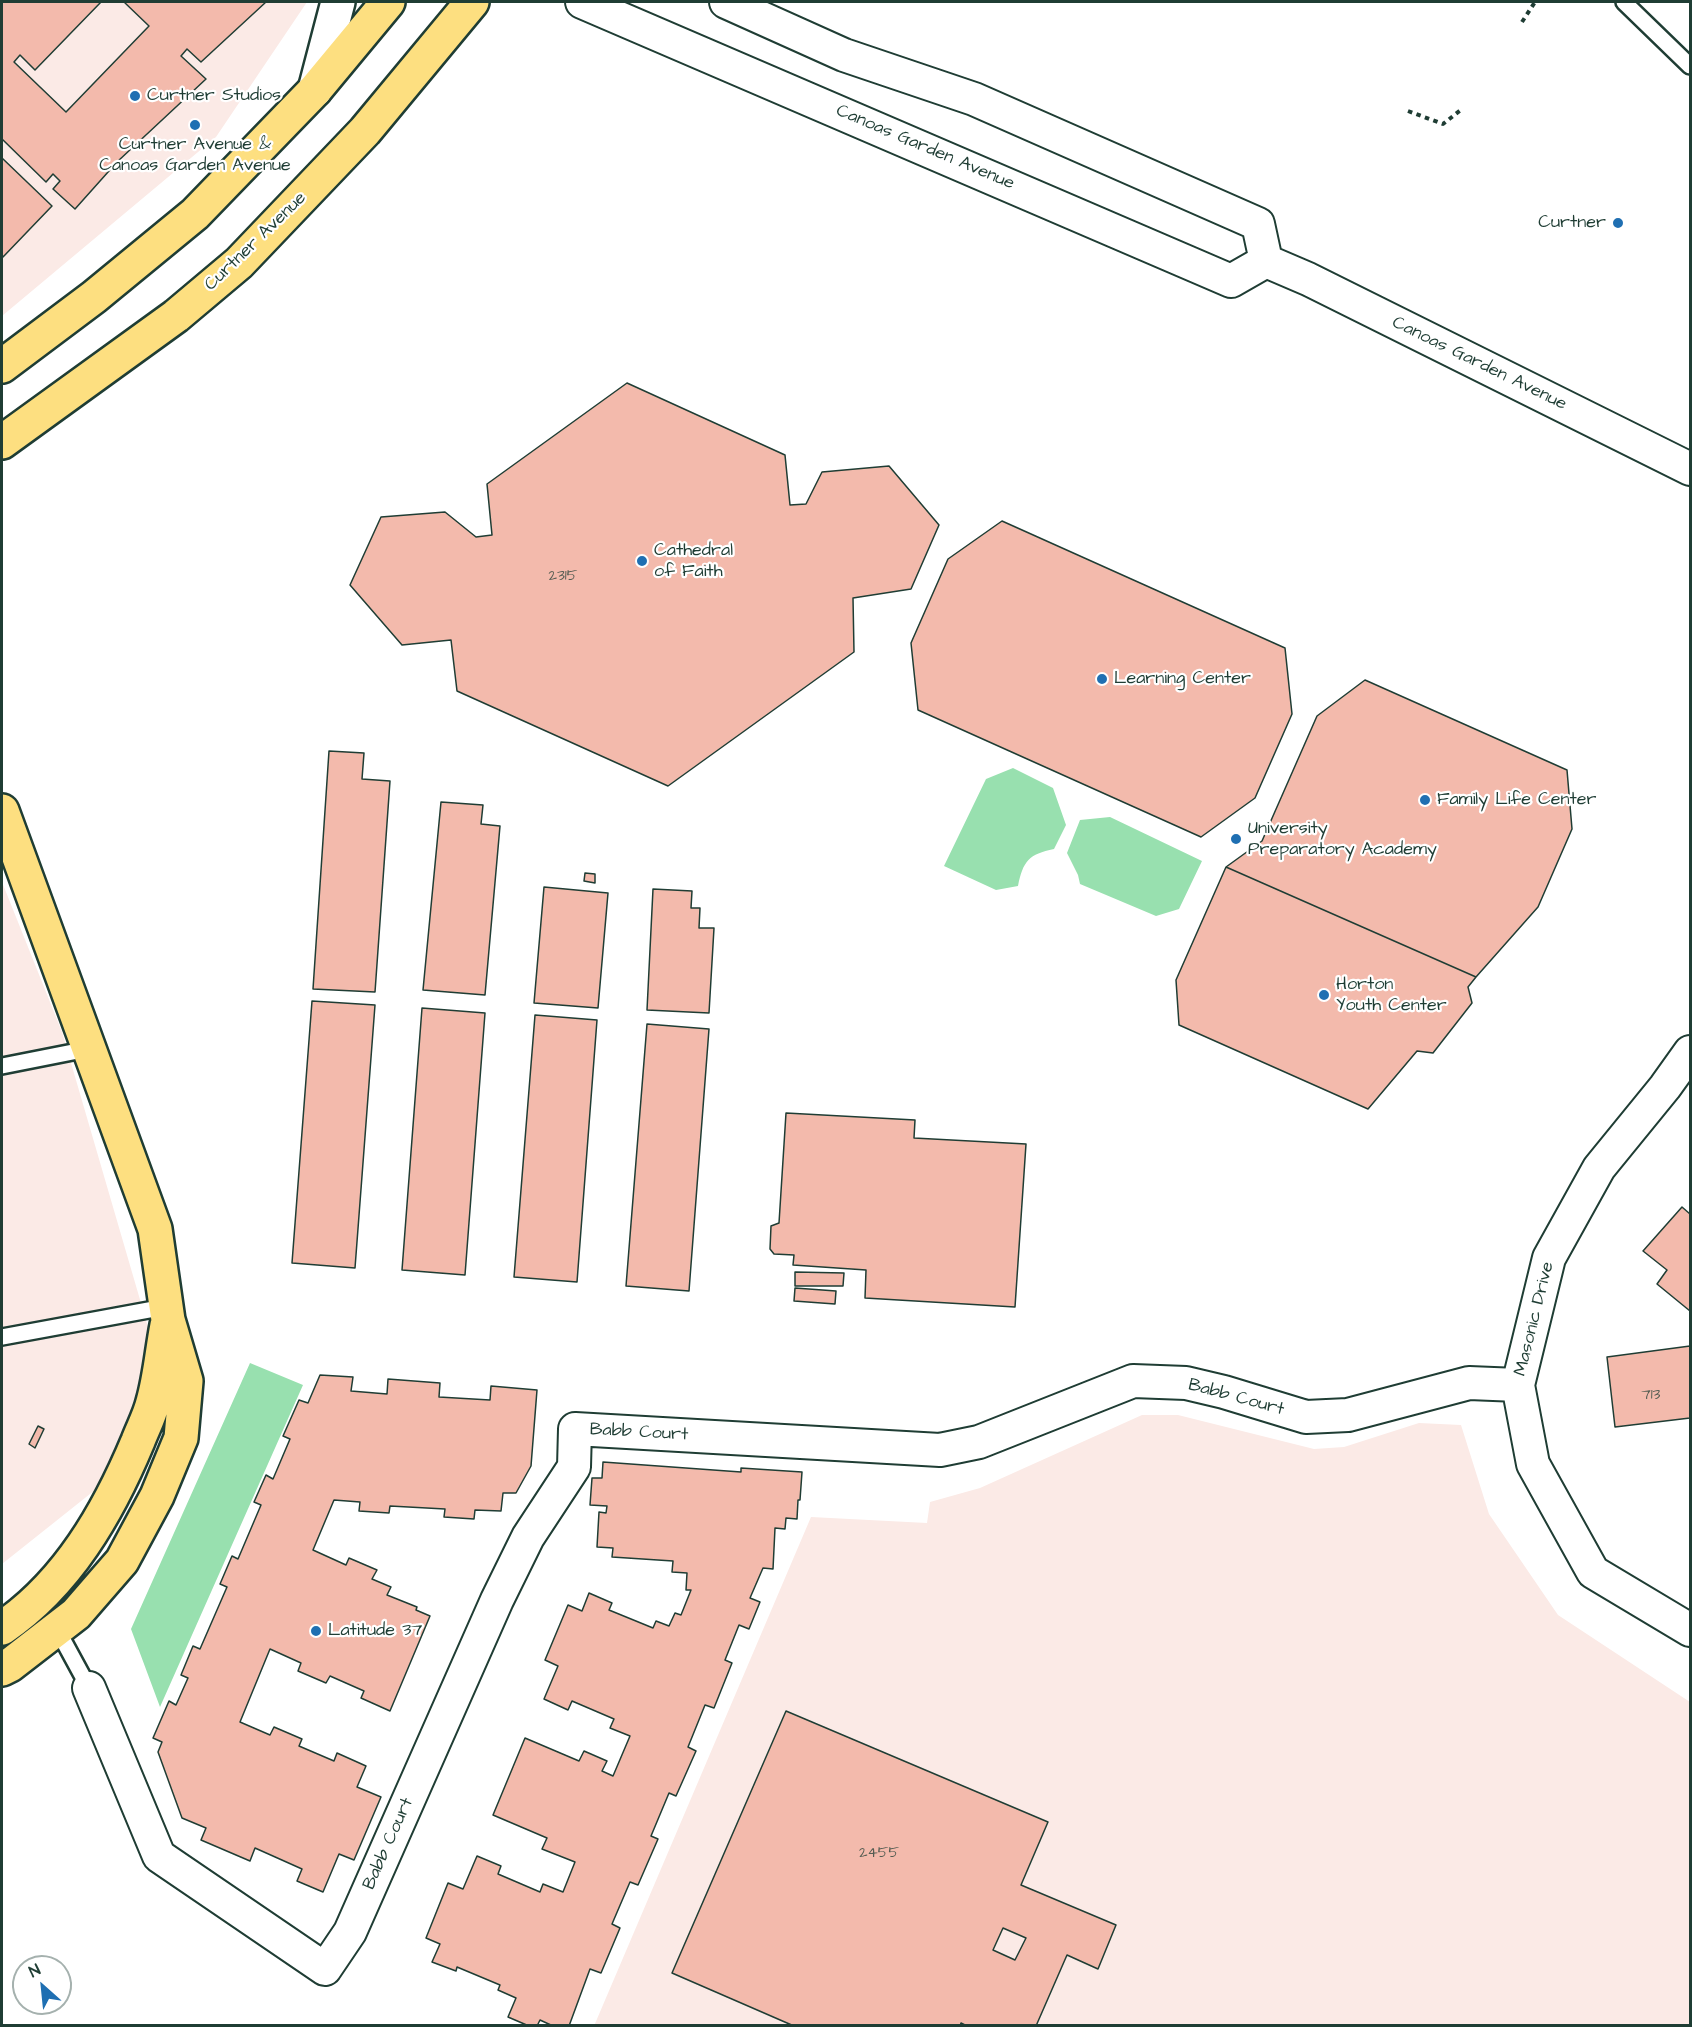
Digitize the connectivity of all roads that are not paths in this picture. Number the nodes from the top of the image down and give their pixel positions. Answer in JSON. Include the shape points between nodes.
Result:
{"nodes":[{"id":1,"x":338,"y":2,"type":"edge"},
{"id":2,"x":388,"y":2,"type":"edge"},
{"id":3,"x":472,"y":2,"type":"edge"},
{"id":4,"x":582,"y":2,"type":"edge"},
{"id":5,"x":726,"y":2,"type":"edge"},
{"id":6,"x":1624,"y":2,"type":"edge"},
{"id":7,"x":1690,"y":66,"type":"edge"},
{"id":8,"x":315,"y":90,"type":"junction"},
{"id":9,"x":1266,"y":261,"type":"junction"},
{"id":10,"x":8,"y":357,"type":"edge"},
{"id":11,"x":2,"y":442,"type":"edge"},
{"id":12,"x":1690,"y":469,"type":"edge"},
{"id":13,"x":2,"y":811,"type":"edge"},
{"id":14,"x":88,"y":1049,"type":"junction"},
{"id":15,"x":1690,"y":1052,"type":"edge"},
{"id":16,"x":2,"y":1066,"type":"edge"},
{"id":17,"x":166,"y":1314,"type":"junction"},
{"id":18,"x":2,"y":1337,"type":"edge"},
{"id":19,"x":1518,"y":1385,"type":"junction"},
{"id":20,"x":2,"y":1628,"type":"edge"},
{"id":21,"x":57,"y":1629,"type":"junction"},
{"id":22,"x":1690,"y":1630,"type":"edge"},
{"id":23,"x":2,"y":1669,"type":"edge"},
{"id":24,"x":89,"y":1688,"type":"joint"}],
"edges":[{"from":1,"to":8,"type":"street"},
{"from":2,"to":8,"type":"main road"},
{"from":3,"to":11,"type":"main road","name":"Curtner Avenue","via":[[365,132],[239,264],[176,316]]},
{"from":4,"to":9,"type":"street","name":"Canoas Garden Avenue","via":[[1231,281]]},
{"from":5,"to":9,"type":"street","via":[[844,55],[974,99],[1258,224]]},
{"from":6,"to":7,"type":"lane"},
{"from":8,"to":10,"type":"main road","via":[[195,214],[94,297]]},
{"from":9,"to":12,"type":"street","name":"Canoas Garden Avenue"},
{"from":13,"to":14,"type":"main road"},
{"from":14,"to":16,"type":"lane"},
{"from":14,"to":17,"type":"main road","via":[[154,1229]]},
{"from":15,"to":19,"type":"street","name":"Masonic Drive","via":[[1599,1168],[1549,1258]]},
{"from":17,"to":18,"type":"lane"},
{"from":17,"to":20,"type":"main road","via":[[153,1403],[128,1466],[94,1531],[52,1585]]},
{"from":17,"to":21,"type":"main road","via":[[186,1381],[181,1438],[157,1496],[122,1561],[76,1614]]},
{"from":19,"to":22,"type":"street","name":"Masonic Drive","via":[[1533,1464],[1593,1572]]},
{"from":19,"to":24,"type":"street","name":"Babb Court","via":[[1469,1383],[1348,1415],[1306,1417],[1186,1383],[1132,1381],[979,1442],[940,1450],[575,1429],[574,1467],[528,1538],[502,1589],[350,1932],[325,1968],[159,1856]]},
{"from":21,"to":23,"type":"main road"},
{"from":21,"to":24,"type":"lane"}]}
